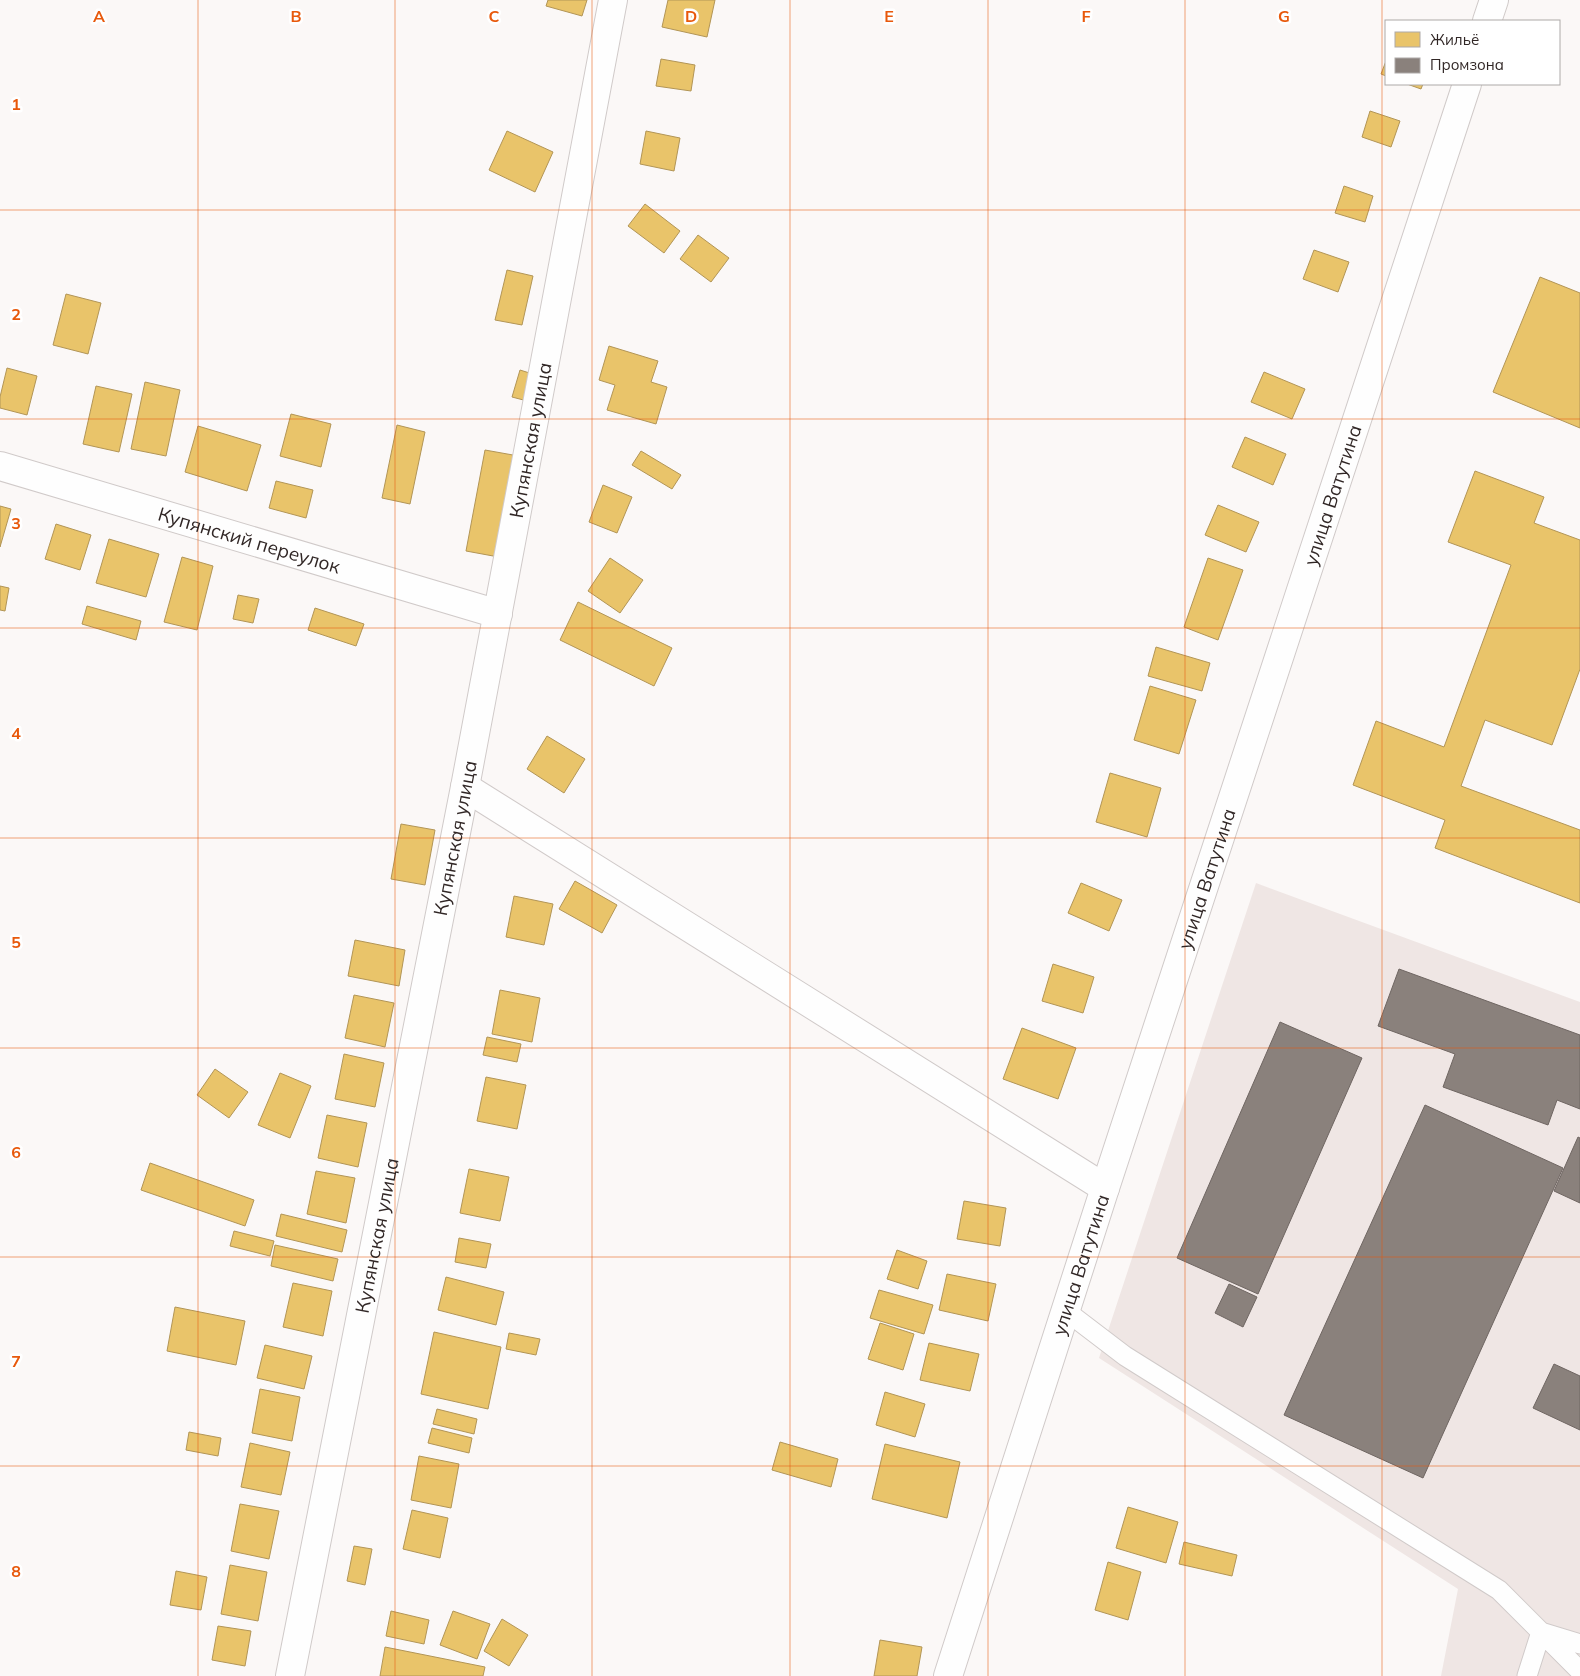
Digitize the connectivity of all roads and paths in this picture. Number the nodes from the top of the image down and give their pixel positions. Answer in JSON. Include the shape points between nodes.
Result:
{"nodes":[{"id":1,"x":613,"y":0,"type":"edge"},
{"id":2,"x":1494,"y":0,"type":"edge"},
{"id":3,"x":1487,"y":20,"type":"edge"},
{"id":4,"x":1467,"y":85,"type":"edge"},
{"id":5,"x":0,"y":466,"type":"edge"},
{"id":6,"x":498,"y":614,"type":"junction"},
{"id":7,"x":465,"y":787,"type":"junction"},
{"id":8,"x":1106,"y":1188,"type":"junction"},
{"id":9,"x":1066,"y":1312,"type":"junction"},
{"id":10,"x":1540,"y":1632,"type":"junction"},
{"id":11,"x":1580,"y":1644,"type":"edge"},
{"id":12,"x":1580,"y":1671,"type":"edge"},
{"id":13,"x":290,"y":1676,"type":"edge"},
{"id":14,"x":948,"y":1676,"type":"edge"},
{"id":15,"x":1527,"y":1676,"type":"edge"}],
"edges":[{"from":1,"to":6,"type":"street","name":"Купянская улица"},
{"from":2,"to":3,"type":"street"},
{"from":4,"to":8,"type":"street","name":"улица Ватутина"},
{"from":5,"to":6,"type":"street","name":"Купянский переулок"},
{"from":6,"to":7,"type":"street","name":"Купянская улица"},
{"from":7,"to":8,"type":"street"},
{"from":7,"to":13,"type":"street","name":"Купянская улица"},
{"from":8,"to":9,"type":"street","name":"улица Ватутина"},
{"from":9,"to":10,"type":"lane","via":[[1125,1356],[1499,1590]]},
{"from":9,"to":14,"type":"street","name":"улица Ватутина"},
{"from":10,"to":11,"type":"lane"},
{"from":10,"to":12,"type":"lane"},
{"from":10,"to":15,"type":"lane"}]}
